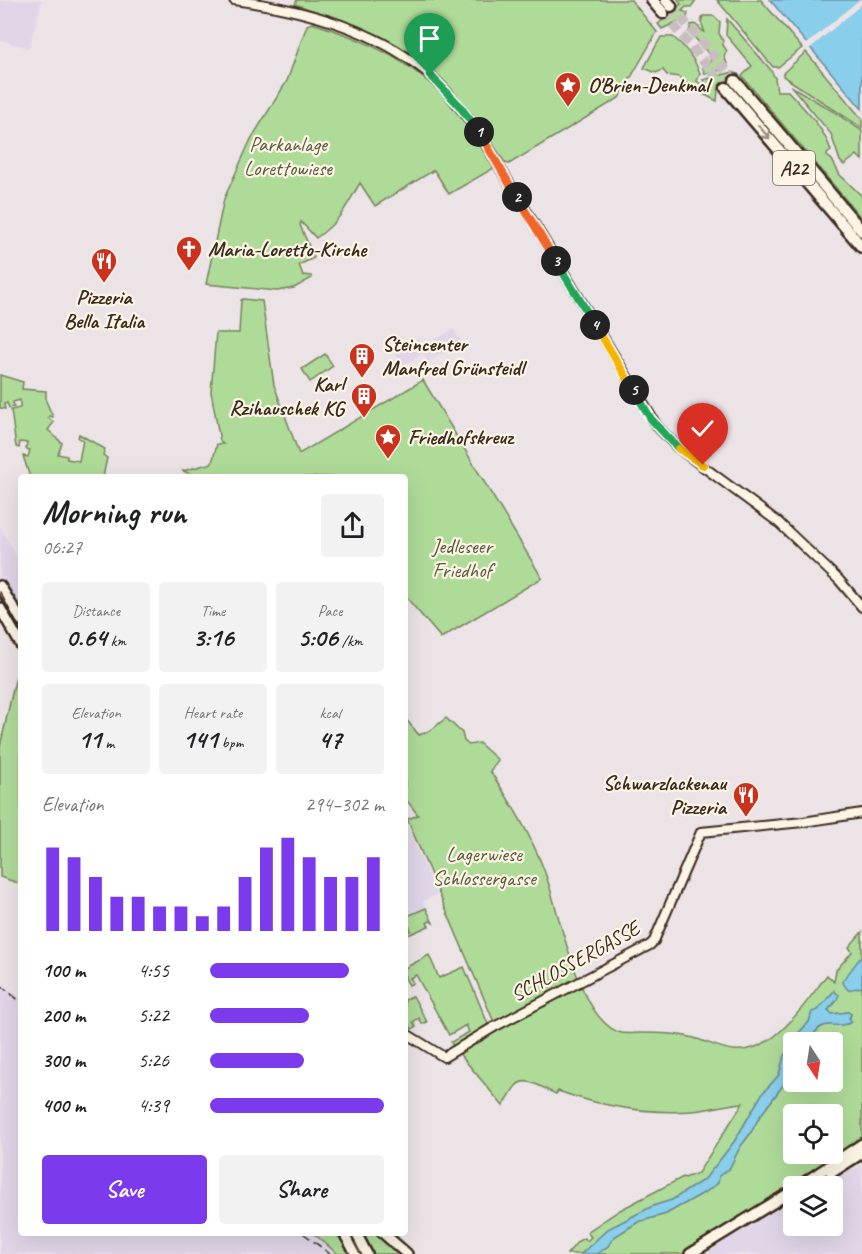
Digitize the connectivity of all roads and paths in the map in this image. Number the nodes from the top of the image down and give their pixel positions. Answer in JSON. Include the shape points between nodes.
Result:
{"nodes":[{"id":1,"x":234,"y":0,"type":"edge"},
{"id":2,"x":652,"y":0,"type":"edge"},
{"id":3,"x":667,"y":6,"type":"tunnel mouth"},
{"id":4,"x":862,"y":231,"type":"edge"},
{"id":5,"x":862,"y":247,"type":"edge"},
{"id":6,"x":0,"y":586,"type":"edge"},
{"id":7,"x":862,"y":607,"type":"edge"},
{"id":8,"x":0,"y":608,"type":"edge"},
{"id":9,"x":18,"y":615,"type":"edge"},
{"id":10,"x":18,"y":640,"type":"edge"},
{"id":11,"x":862,"y":813,"type":"edge"},
{"id":12,"x":408,"y":1035,"type":"edge"},
{"id":13,"x":862,"y":1144,"type":"edge"},
{"id":14,"x":862,"y":1153,"type":"edge"},
{"id":15,"x":815,"y":1176,"type":"edge"},
{"id":16,"x":824,"y":1176,"type":"edge"},
{"id":17,"x":783,"y":1199,"type":"edge"},
{"id":18,"x":783,"y":1199,"type":"edge"},
{"id":19,"x":346,"y":1236,"type":"edge"},
{"id":20,"x":358,"y":1236,"type":"edge"},
{"id":21,"x":386,"y":1236,"type":"edge"},
{"id":22,"x":367,"y":1253,"type":"edge"},
{"id":23,"x":356,"y":1254,"type":"edge"},
{"id":24,"x":406,"y":1254,"type":"edge"},
{"id":25,"x":690,"y":1254,"type":"edge"},
{"id":26,"x":699,"y":1254,"type":"edge"}],
"edges":[{"from":1,"to":7,"type":"street","via":[[345,27],[402,54],[430,75],[480,135],[657,426],[678,448],[778,522]]},
{"from":2,"to":3,"type":"highway"},
{"from":4,"to":5,"type":"highway","number":"A22","one_way":true,"via":[[730,84]]},
{"from":6,"to":9,"type":"main road"},
{"from":8,"to":10,"type":"main road"},
{"from":11,"to":12,"type":"street","name":"SCHLOSSERGASSE","via":[[701,832],[650,945],[444,1057]]},
{"from":13,"to":15,"type":"main road"},
{"from":14,"to":16,"type":"main road"},
{"from":17,"to":25,"type":"main road"},
{"from":18,"to":26,"type":"main road"},
{"from":19,"to":23,"type":"main road"},
{"from":20,"to":22,"type":"main road"},
{"from":21,"to":24,"type":"main road"}]}
